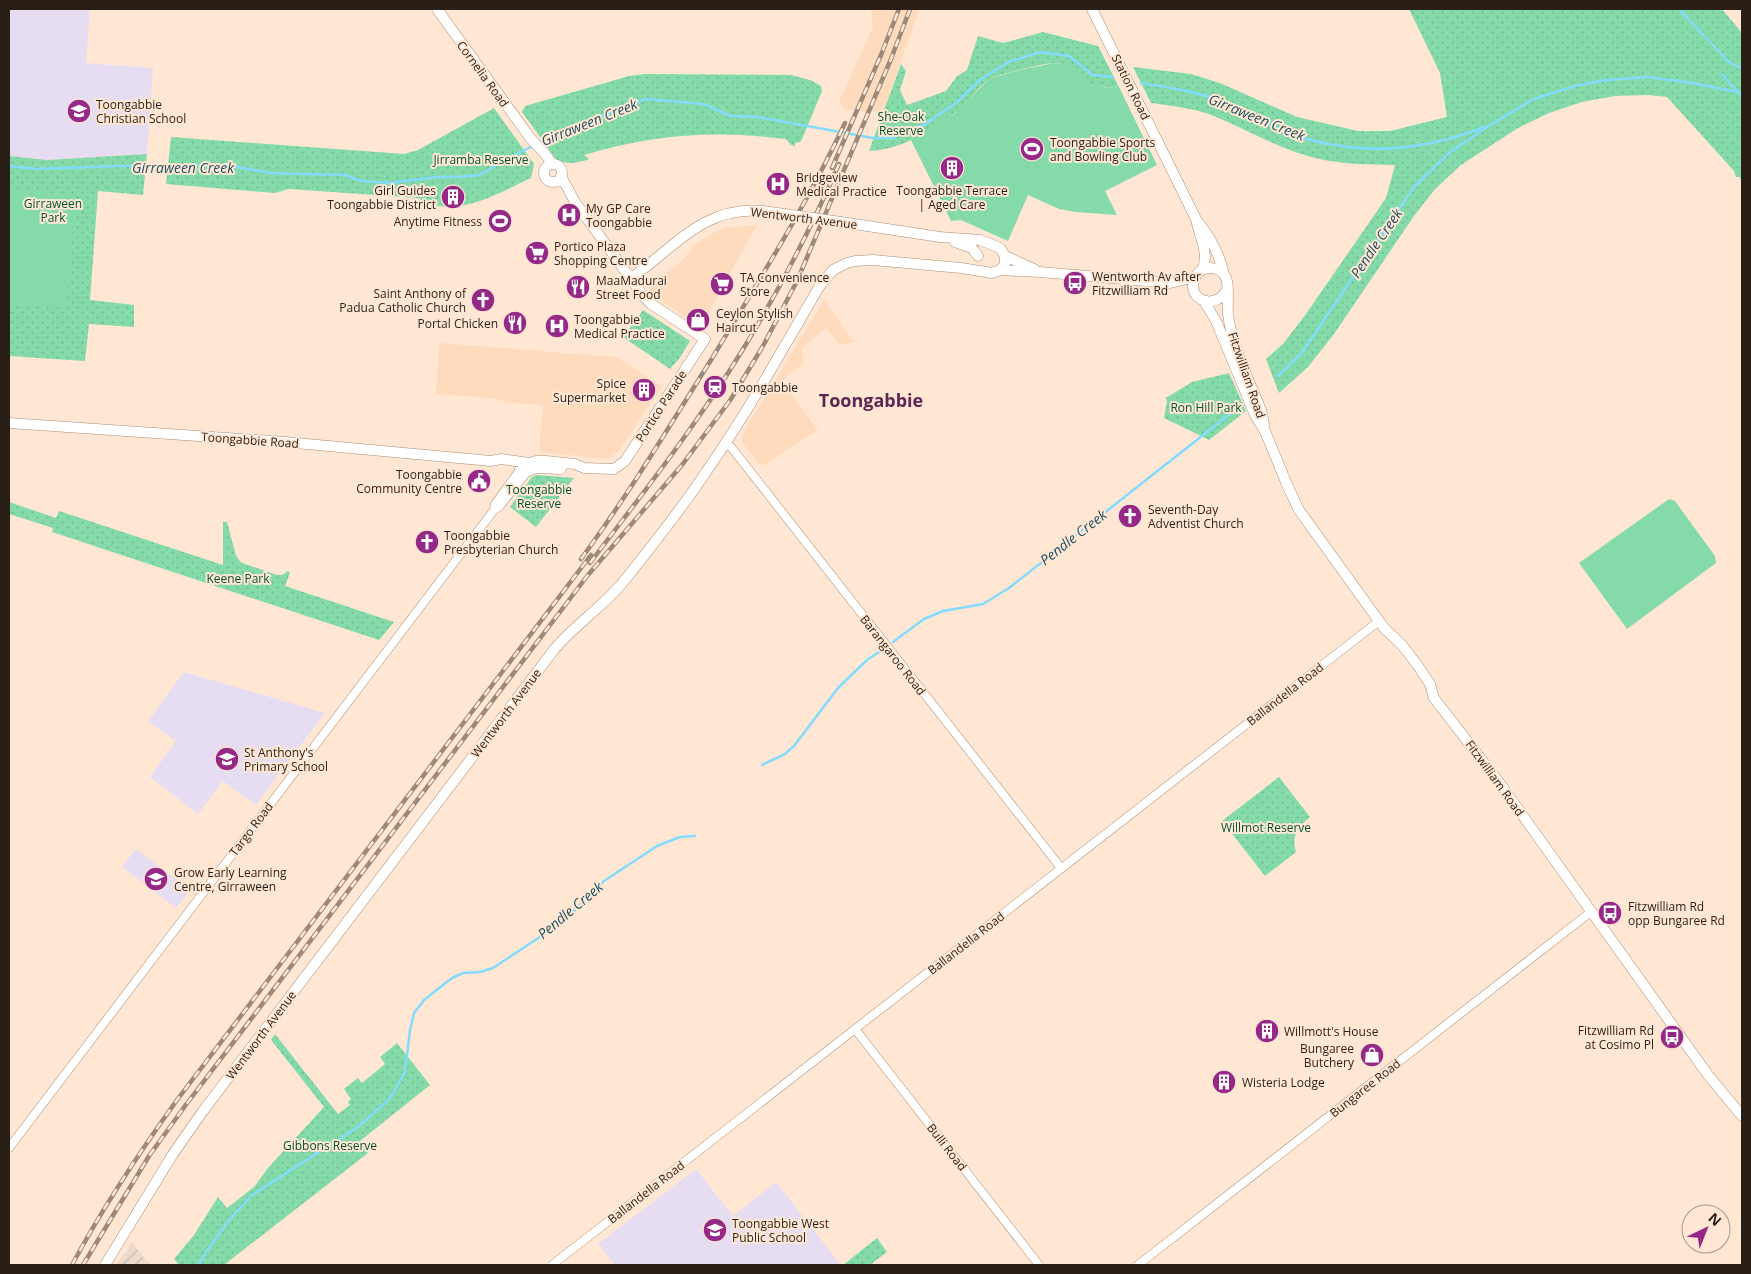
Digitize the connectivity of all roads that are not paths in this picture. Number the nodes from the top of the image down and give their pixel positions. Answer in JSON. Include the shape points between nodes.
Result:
{"nodes":[{"id":1,"x":437,"y":9,"type":"edge"},
{"id":2,"x":1092,"y":9,"type":"edge"},
{"id":3,"x":546,"y":162,"type":"junction"},
{"id":4,"x":558,"y":179,"type":"junction"},
{"id":5,"x":1196,"y":219,"type":"junction"},
{"id":6,"x":940,"y":237,"type":"junction"},
{"id":7,"x":994,"y":245,"type":"junction"},
{"id":8,"x":1005,"y":256,"type":"junction"},
{"id":9,"x":980,"y":263,"type":"junction"},
{"id":10,"x":1000,"y":270,"type":"junction"},
{"id":11,"x":1040,"y":272,"type":"junction"},
{"id":12,"x":1198,"y":274,"type":"junction"},
{"id":13,"x":1224,"y":275,"type":"junction"},
{"id":14,"x":630,"y":279,"type":"junction"},
{"id":15,"x":1170,"y":283,"type":"junction"},
{"id":16,"x":1226,"y":290,"type":"junction"},
{"id":17,"x":1195,"y":293,"type":"junction"},
{"id":18,"x":1204,"y":301,"type":"junction"},
{"id":19,"x":9,"y":423,"type":"edge"},
{"id":20,"x":1265,"y":432,"type":"junction"},
{"id":21,"x":725,"y":443,"type":"junction"},
{"id":22,"x":525,"y":468,"type":"junction"},
{"id":23,"x":614,"y":469,"type":"joint"},
{"id":24,"x":1379,"y":621,"type":"junction"},
{"id":25,"x":1060,"y":868,"type":"junction"},
{"id":26,"x":1592,"y":911,"type":"junction"},
{"id":27,"x":855,"y":1029,"type":"junction"},
{"id":28,"x":1742,"y":1116,"type":"edge"},
{"id":29,"x":9,"y":1148,"type":"edge"},
{"id":30,"x":104,"y":1265,"type":"edge"},
{"id":31,"x":552,"y":1265,"type":"edge"},
{"id":32,"x":1039,"y":1265,"type":"edge"},
{"id":33,"x":1138,"y":1265,"type":"edge"}],
"edges":[{"from":1,"to":3,"type":"main road","name":"Cornelia Road"},
{"from":2,"to":5,"type":"main road","name":"Station Road"},
{"from":3,"to":4,"type":"main road","via":[[560,167],[562,172]]},
{"from":3,"to":4,"type":"main road","via":[[546,178]]},
{"from":4,"to":14,"type":"main road"},
{"from":5,"to":12,"type":"main road","name":"Station Road","via":[[1205,251],[1204,265]]},
{"from":5,"to":13,"type":"main road","name":"Station Road","via":[[1207,234]]},
{"from":6,"to":7,"type":"main road","name":"Wentworth Avenue"},
{"from":6,"to":9,"type":"main road","name":"Wentworth Avenue","via":[[972,248]]},
{"from":6,"to":14,"type":"main road","name":"Wentworth Avenue","bridge":true,"via":[[763,211],[737,211],[708,220]]},
{"from":7,"to":8,"type":"main road"},
{"from":7,"to":9,"type":"main road","via":[[984,247]]},
{"from":8,"to":10,"type":"main road","via":[[1005,264]]},
{"from":8,"to":11,"type":"main road"},
{"from":9,"to":10,"type":"main road","via":[[992,273]]},
{"from":9,"to":21,"type":"main road","name":"Wentworth Avenue","via":[[961,268],[863,260],[833,270]]},
{"from":10,"to":11,"type":"main road"},
{"from":11,"to":15,"type":"main road"},
{"from":12,"to":13,"type":"main road","via":[[1212,268]]},
{"from":12,"to":15,"type":"main road"},
{"from":12,"to":17,"type":"main road","via":[[1193,282]]},
{"from":13,"to":16,"type":"main road"},
{"from":14,"to":23,"type":"main road","name":"Portico Parade","via":[[651,304],[705,339],[625,461]]},
{"from":15,"to":17,"type":"main road"},
{"from":16,"to":18,"type":"main road","via":[[1215,301]]},
{"from":16,"to":20,"type":"main road","name":"Fitzwilliam Road","via":[[1232,336],[1262,413]]},
{"from":17,"to":18,"type":"main road"},
{"from":18,"to":20,"type":"main road","name":"Fitzwilliam Road"},
{"from":19,"to":22,"type":"main road","name":"Toongabbie Road","via":[[372,449],[491,461],[501,459]]},
{"from":20,"to":24,"type":"main road","name":"Fitzwilliam Road","via":[[1299,510]]},
{"from":21,"to":25,"type":"street","name":"Barangaroo Road"},
{"from":21,"to":30,"type":"main road","name":"Wentworth Avenue","via":[[698,485],[623,583],[574,627],[553,651],[203,1111]]},
{"from":22,"to":23,"type":"main road","name":"Toongabbie Road"},
{"from":22,"to":29,"type":"street","name":"Targo Road","via":[[499,507]]},
{"from":24,"to":25,"type":"street","name":"Ballandella Road"},
{"from":24,"to":26,"type":"main road","name":"Fitzwilliam Road","via":[[1413,659],[1430,684],[1434,698]]},
{"from":25,"to":27,"type":"street","name":"Ballandella Road"},
{"from":26,"to":28,"type":"main road","name":"Fitzwilliam Road","via":[[1708,1075]]},
{"from":26,"to":33,"type":"street","name":"Bungaree Road"},
{"from":27,"to":31,"type":"street","name":"Ballandella Road"},
{"from":27,"to":32,"type":"street","name":"Bulli Road"}]}
